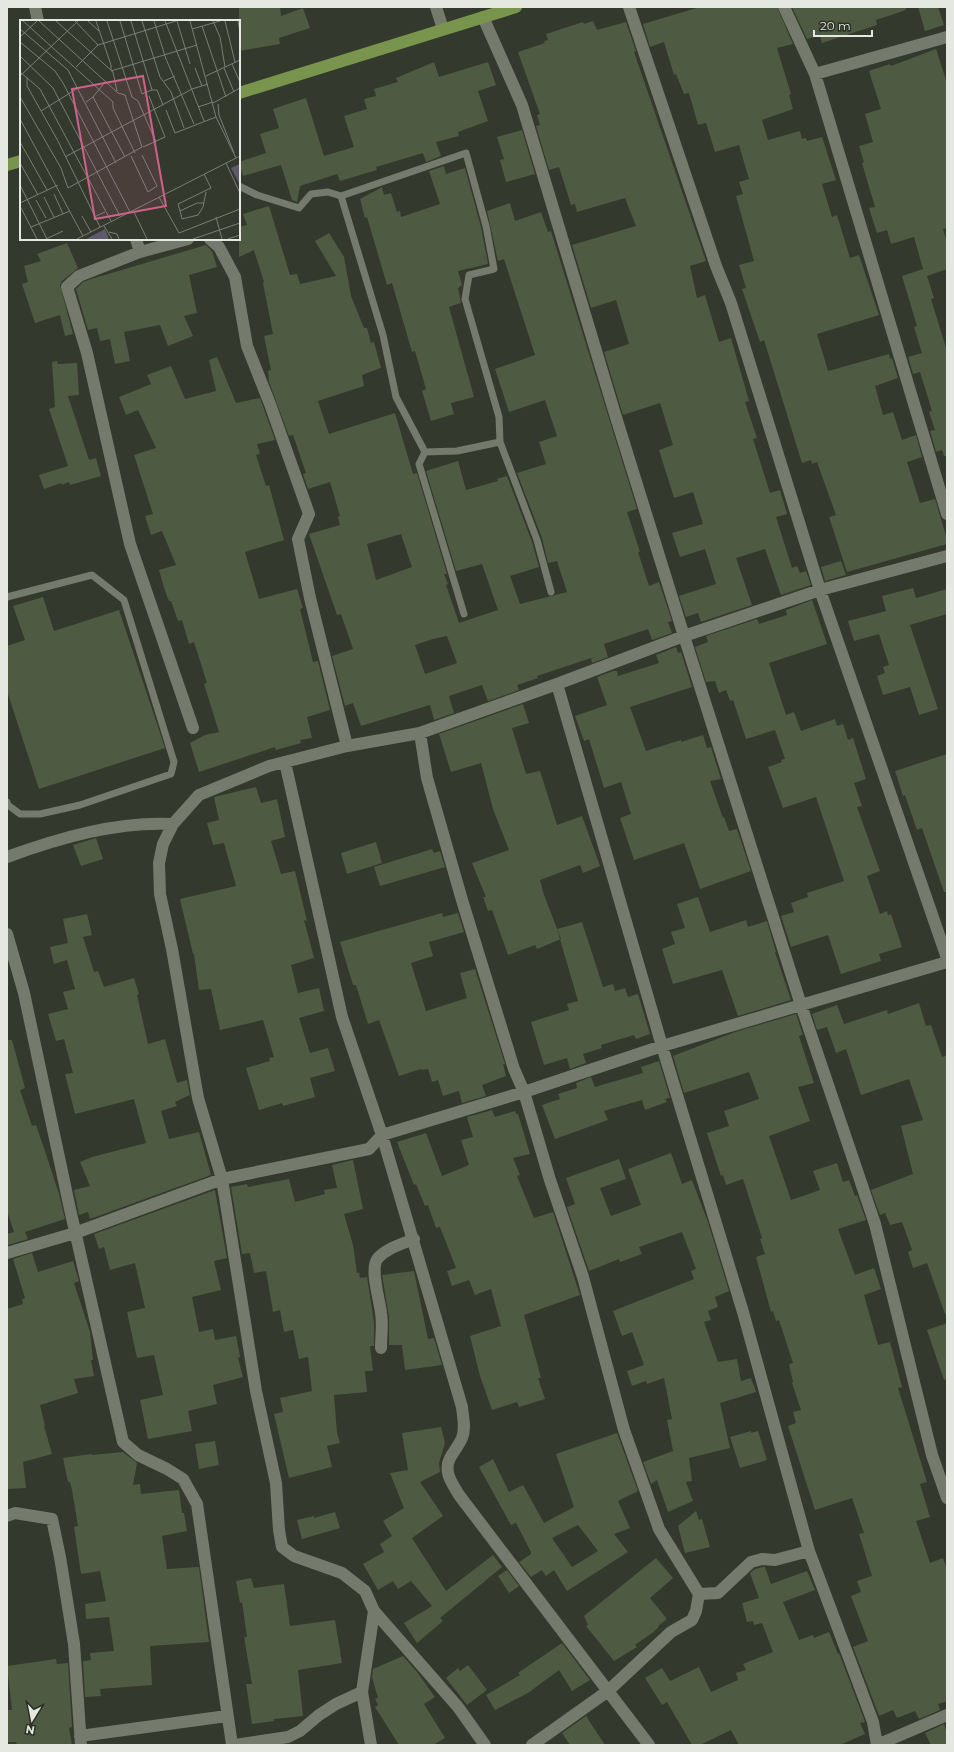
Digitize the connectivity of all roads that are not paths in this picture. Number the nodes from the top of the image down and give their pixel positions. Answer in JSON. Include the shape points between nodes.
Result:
{"nodes":[{"id":1,"x":34,"y":7,"type":"edge"},
{"id":2,"x":436,"y":7,"type":"edge"},
{"id":3,"x":516,"y":7,"type":"edge"},
{"id":4,"x":630,"y":7,"type":"edge"},
{"id":5,"x":784,"y":7,"type":"edge"},
{"id":6,"x":483,"y":17,"type":"junction"},
{"id":7,"x":38,"y":20,"type":"edge"},
{"id":8,"x":443,"y":29,"type":"junction"},
{"id":9,"x":947,"y":37,"type":"edge"},
{"id":10,"x":815,"y":74,"type":"junction"},
{"id":11,"x":240,"y":93,"type":"edge"},
{"id":12,"x":20,"y":161,"type":"edge"},
{"id":13,"x":7,"y":165,"type":"edge"},
{"id":14,"x":240,"y":186,"type":"edge"},
{"id":15,"x":341,"y":196,"type":"junction"},
{"id":16,"x":136,"y":240,"type":"edge"},
{"id":17,"x":184,"y":240,"type":"edge"},
{"id":18,"x":211,"y":240,"type":"edge"},
{"id":19,"x":140,"y":252,"type":"junction"},
{"id":20,"x":500,"y":442,"type":"junction"},
{"id":21,"x":425,"y":452,"type":"junction"},
{"id":22,"x":947,"y":514,"type":"edge"},
{"id":23,"x":947,"y":556,"type":"edge"},
{"id":24,"x":820,"y":590,"type":"junction"},
{"id":25,"x":551,"y":592,"type":"dead end"},
{"id":26,"x":7,"y":598,"type":"edge"},
{"id":27,"x":464,"y":614,"type":"dead end"},
{"id":28,"x":684,"y":636,"type":"junction"},
{"id":29,"x":557,"y":684,"type":"junction"},
{"id":30,"x":193,"y":728,"type":"dead end"},
{"id":31,"x":420,"y":733,"type":"junction"},
{"id":32,"x":346,"y":746,"type":"junction"},
{"id":33,"x":285,"y":762,"type":"junction"},
{"id":34,"x":7,"y":802,"type":"edge"},
{"id":35,"x":173,"y":824,"type":"junction"},
{"id":36,"x":7,"y":857,"type":"edge"},
{"id":37,"x":7,"y":934,"type":"edge"},
{"id":38,"x":947,"y":958,"type":"edge"},
{"id":39,"x":947,"y":962,"type":"edge"},
{"id":40,"x":801,"y":1005,"type":"junction"},
{"id":41,"x":662,"y":1046,"type":"junction"},
{"id":42,"x":524,"y":1092,"type":"junction"},
{"id":43,"x":382,"y":1135,"type":"junction"},
{"id":44,"x":222,"y":1180,"type":"junction"},
{"id":45,"x":75,"y":1233,"type":"junction"},
{"id":46,"x":414,"y":1239,"type":"junction"},
{"id":47,"x":7,"y":1253,"type":"edge"},
{"id":48,"x":382,"y":1348,"type":"dead end"},
{"id":49,"x":947,"y":1498,"type":"edge"},
{"id":50,"x":7,"y":1516,"type":"edge"},
{"id":51,"x":809,"y":1551,"type":"junction"},
{"id":52,"x":699,"y":1594,"type":"junction"},
{"id":53,"x":374,"y":1611,"type":"junction"},
{"id":54,"x":608,"y":1690,"type":"junction"},
{"id":55,"x":362,"y":1692,"type":"junction"},
{"id":56,"x":947,"y":1715,"type":"edge"},
{"id":57,"x":227,"y":1716,"type":"junction"},
{"id":58,"x":81,"y":1740,"type":"edge"},
{"id":59,"x":234,"y":1745,"type":"edge"},
{"id":60,"x":371,"y":1745,"type":"edge"},
{"id":61,"x":485,"y":1745,"type":"edge"},
{"id":62,"x":532,"y":1745,"type":"edge"},
{"id":63,"x":649,"y":1745,"type":"edge"},
{"id":64,"x":877,"y":1745,"type":"edge"}],
"edges":[{"from":1,"to":7,"type":"street"},
{"from":2,"to":8,"type":"street"},
{"from":3,"to":6,"type":"main road"},
{"from":4,"to":24,"type":"street","via":[[716,266],[731,303]]},
{"from":5,"to":10,"type":"street"},
{"from":6,"to":8,"type":"main road"},
{"from":6,"to":28,"type":"street","via":[[522,105]]},
{"from":8,"to":11,"type":"main road"},
{"from":9,"to":10,"type":"street"},
{"from":10,"to":22,"type":"street"},
{"from":12,"to":13,"type":"main road"},
{"from":14,"to":15,"type":"lane","via":[[257,195],[299,208],[311,194],[328,192]]},
{"from":15,"to":20,"type":"lane","via":[[466,152],[486,226],[494,269],[469,275],[465,299],[499,417]]},
{"from":15,"to":21,"type":"lane","via":[[383,335],[396,397]]},
{"from":16,"to":19,"type":"street"},
{"from":17,"to":19,"type":"street"},
{"from":18,"to":32,"type":"street","via":[[220,247],[235,277],[247,346],[309,514],[298,539]]},
{"from":19,"to":30,"type":"street","via":[[78,276],[67,287],[87,353],[130,544]]},
{"from":20,"to":21,"type":"lane","via":[[457,451]]},
{"from":20,"to":25,"type":"lane","via":[[537,540]]},
{"from":21,"to":27,"type":"lane","via":[[419,464]]},
{"from":23,"to":24,"type":"street"},
{"from":24,"to":28,"type":"street"},
{"from":24,"to":38,"type":"street"},
{"from":26,"to":34,"type":"lane","via":[[92,574],[124,600],[174,762],[171,774],[80,805],[40,814],[20,814]]},
{"from":28,"to":29,"type":"street"},
{"from":28,"to":40,"type":"street"},
{"from":29,"to":31,"type":"street"},
{"from":29,"to":41,"type":"street"},
{"from":31,"to":32,"type":"street"},
{"from":31,"to":42,"type":"street","via":[[427,778],[462,900],[514,1069]]},
{"from":32,"to":33,"type":"street"},
{"from":33,"to":35,"type":"street","via":[[199,795]]},
{"from":33,"to":43,"type":"street","via":[[342,1017]]},
{"from":35,"to":36,"type":"street","via":[[152,822],[85,833]]},
{"from":35,"to":44,"type":"street","via":[[163,844],[159,864],[160,894],[198,1098]]},
{"from":37,"to":45,"type":"street","via":[[24,993]]},
{"from":39,"to":40,"type":"street"},
{"from":40,"to":41,"type":"street"},
{"from":40,"to":49,"type":"street","via":[[875,1224],[932,1455]]},
{"from":41,"to":42,"type":"street"},
{"from":41,"to":51,"type":"street","via":[[743,1312]]},
{"from":42,"to":43,"type":"street"},
{"from":42,"to":52,"type":"street","via":[[583,1277],[627,1438],[659,1529]]},
{"from":43,"to":44,"type":"street","via":[[369,1149]]},
{"from":43,"to":46,"type":"street"},
{"from":44,"to":45,"type":"street"},
{"from":44,"to":53,"type":"street","via":[[256,1391],[276,1483],[282,1547],[294,1556],[342,1573],[365,1591]]},
{"from":45,"to":47,"type":"street"},
{"from":45,"to":57,"type":"street","via":[[124,1442],[138,1455],[167,1468],[183,1479],[197,1504]]},
{"from":46,"to":48,"type":"street","via":[[391,1249],[378,1259],[376,1264]]},
{"from":46,"to":54,"type":"street","via":[[462,1407],[462,1438],[450,1459],[448,1479]]},
{"from":50,"to":58,"type":"street","via":[[15,1513],[52,1520],[74,1644]]},
{"from":51,"to":52,"type":"street","via":[[775,1560],[762,1559],[751,1562],[718,1593]]},
{"from":51,"to":64,"type":"street","via":[[873,1722]]},
{"from":52,"to":54,"type":"street","via":[[692,1620],[671,1632]]},
{"from":53,"to":55,"type":"street"},
{"from":53,"to":61,"type":"street","via":[[458,1708]]},
{"from":54,"to":62,"type":"street"},
{"from":54,"to":63,"type":"street"},
{"from":55,"to":59,"type":"street","via":[[336,1704],[288,1737]]},
{"from":55,"to":60,"type":"street"},
{"from":56,"to":64,"type":"street"},
{"from":57,"to":58,"type":"street"},
{"from":57,"to":59,"type":"street"}]}
